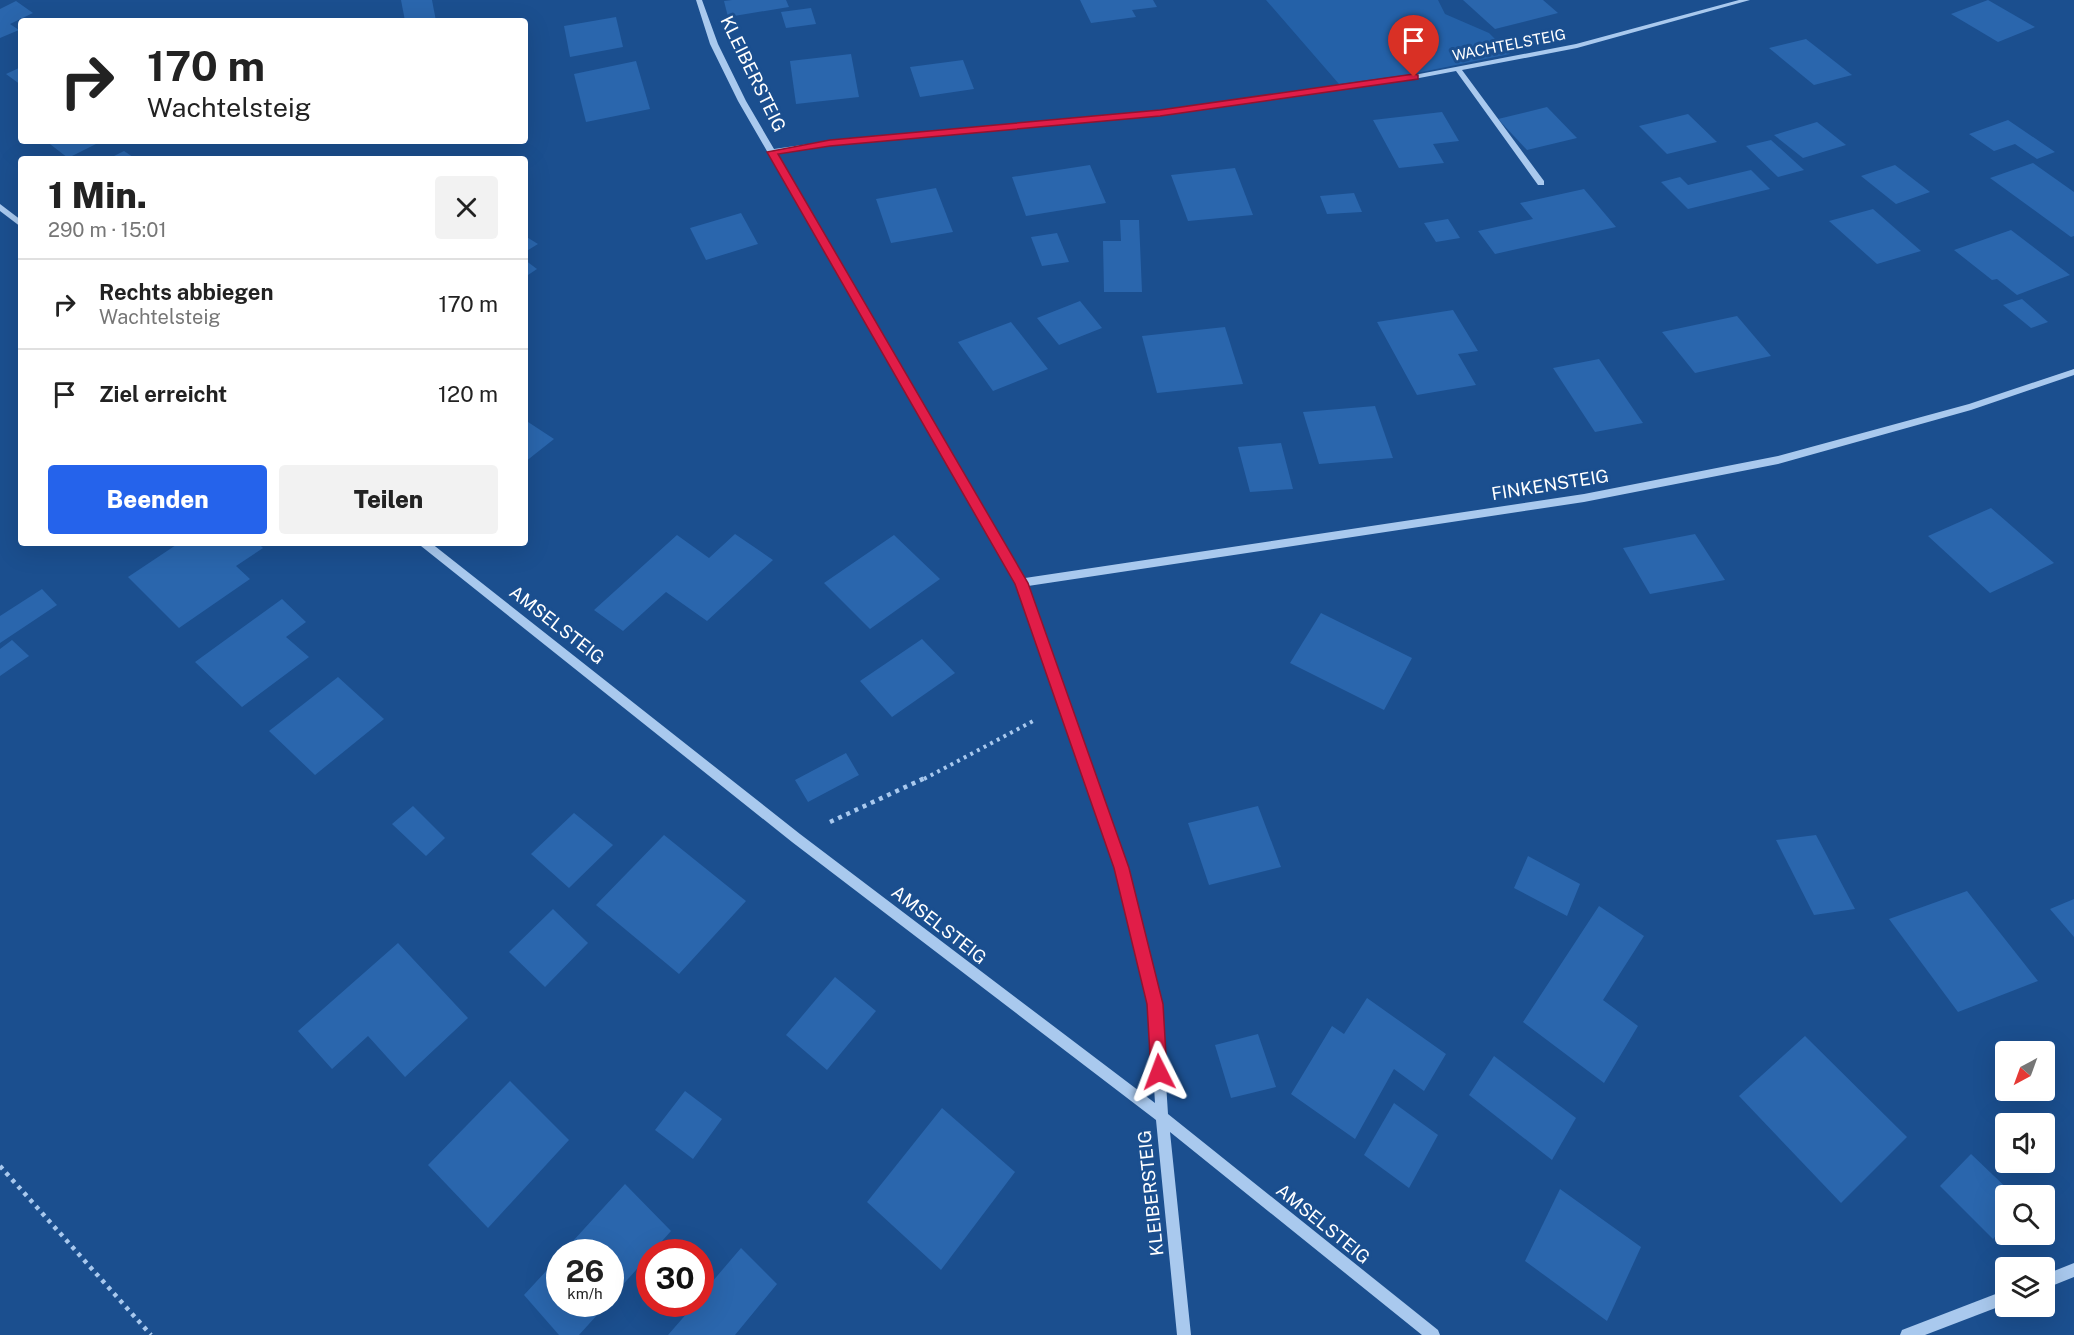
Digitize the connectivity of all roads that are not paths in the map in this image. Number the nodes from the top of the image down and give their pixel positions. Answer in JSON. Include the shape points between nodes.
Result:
{"nodes":[{"id":1,"x":699,"y":0,"type":"edge"},
{"id":2,"x":1747,"y":0,"type":"edge"},
{"id":3,"x":1458,"y":69,"type":"junction"},
{"id":4,"x":772,"y":152,"type":"junction"},
{"id":5,"x":1541,"y":183,"type":"dead end"},
{"id":6,"x":0,"y":207,"type":"edge"},
{"id":7,"x":18,"y":222,"type":"edge"},
{"id":8,"x":2074,"y":372,"type":"edge"},
{"id":9,"x":428,"y":546,"type":"edge"},
{"id":10,"x":1022,"y":583,"type":"junction"},
{"id":11,"x":1162,"y":1117,"type":"junction"},
{"id":12,"x":2074,"y":1270,"type":"edge"},
{"id":13,"x":2055,"y":1278,"type":"edge"},
{"id":14,"x":1995,"y":1301,"type":"edge"},
{"id":15,"x":1184,"y":1335,"type":"edge"},
{"id":16,"x":1433,"y":1335,"type":"edge"},
{"id":17,"x":1907,"y":1335,"type":"edge"}],
"edges":[{"from":1,"to":4,"type":"street","name":"KLEIBERSTEIG","via":[[714,44]]},
{"from":2,"to":3,"type":"street","name":"WACHTELSTEIG","via":[[1577,46]]},
{"from":3,"to":4,"type":"street","name":"WACHTELSTEIG","via":[[1219,106],[830,143]]},
{"from":3,"to":5,"type":"street"},
{"from":4,"to":10,"type":"street","name":"KLEIBERSTEIG"},
{"from":6,"to":7,"type":"street"},
{"from":8,"to":10,"type":"street","name":"FINKENSTEIG","via":[[1971,407],[1778,460],[1584,498]]},
{"from":9,"to":11,"type":"street","name":"AMSELSTEIG","via":[[796,838]]},
{"from":10,"to":11,"type":"street","name":"KLEIBERSTEIG","via":[[1121,868],[1155,1004]]},
{"from":11,"to":15,"type":"street","name":"KLEIBERSTEIG"},
{"from":11,"to":16,"type":"street","name":"AMSELSTEIG"},
{"from":12,"to":13,"type":"street"},
{"from":14,"to":17,"type":"street"}]}
